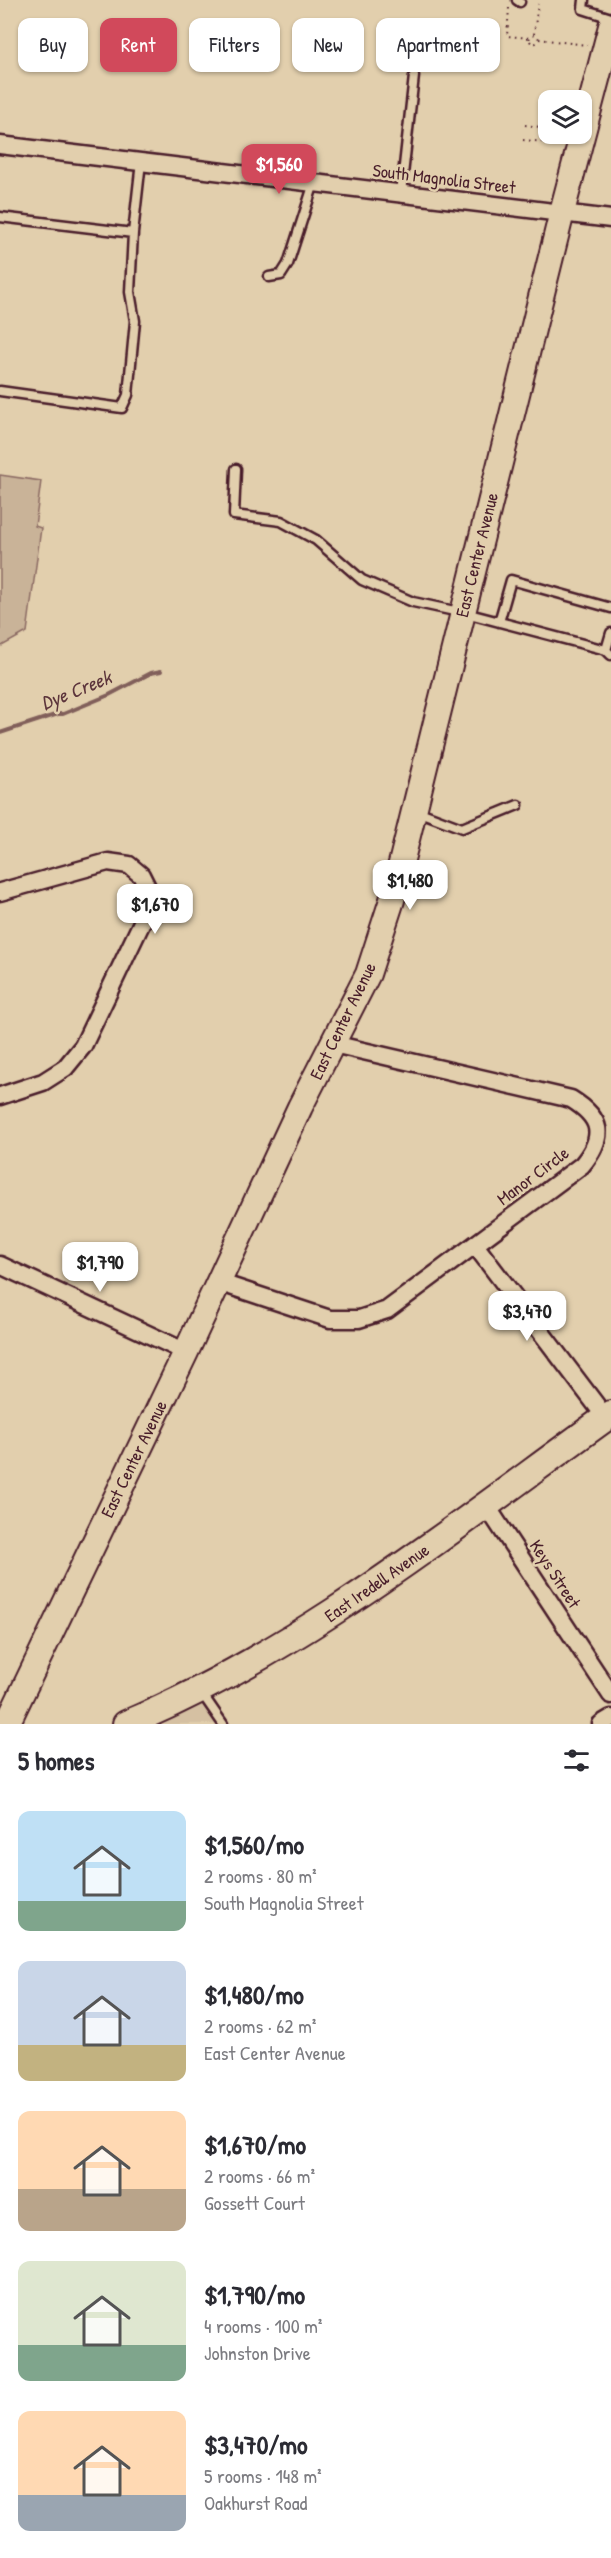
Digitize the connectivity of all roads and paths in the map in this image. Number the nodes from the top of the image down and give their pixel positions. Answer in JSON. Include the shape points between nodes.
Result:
{"nodes":[{"id":1,"x":584,"y":0,"type":"edge"},
{"id":2,"x":506,"y":4,"type":"dead end"},
{"id":3,"x":538,"y":4,"type":"dead end"},
{"id":4,"x":611,"y":18,"type":"edge"},
{"id":5,"x":534,"y":34,"type":"junction"},
{"id":6,"x":608,"y":37,"type":"edge"},
{"id":7,"x":530,"y":38,"type":"junction"},
{"id":8,"x":539,"y":39,"type":"junction"},
{"id":9,"x":414,"y":76,"type":"dead end"},
{"id":10,"x":525,"y":125,"type":"dead end"},
{"id":11,"x":538,"y":127,"type":"edge"},
{"id":12,"x":524,"y":140,"type":"dead end"},
{"id":13,"x":538,"y":141,"type":"edge"},
{"id":14,"x":0,"y":145,"type":"edge"},
{"id":15,"x":141,"y":162,"type":"junction"},
{"id":16,"x":314,"y":182,"type":"junction"},
{"id":17,"x":400,"y":193,"type":"junction"},
{"id":18,"x":562,"y":212,"type":"junction"},
{"id":19,"x":0,"y":218,"type":"edge"},
{"id":20,"x":611,"y":219,"type":"edge"},
{"id":21,"x":133,"y":233,"type":"junction"},
{"id":22,"x":269,"y":277,"type":"dead end"},
{"id":23,"x":0,"y":391,"type":"edge"},
{"id":24,"x":236,"y":469,"type":"dead end"},
{"id":25,"x":611,"y":608,"type":"edge"},
{"id":26,"x":462,"y":614,"type":"junction"},
{"id":27,"x":499,"y":622,"type":"junction"},
{"id":28,"x":611,"y":633,"type":"edge"},
{"id":29,"x":608,"y":653,"type":"edge"},
{"id":30,"x":518,"y":805,"type":"dead end"},
{"id":31,"x":414,"y":810,"type":"junction"},
{"id":32,"x":0,"y":892,"type":"edge"},
{"id":33,"x":333,"y":1044,"type":"junction"},
{"id":34,"x":0,"y":1096,"type":"edge"},
{"id":35,"x":474,"y":1245,"type":"junction"},
{"id":36,"x":0,"y":1265,"type":"edge"},
{"id":37,"x":218,"y":1282,"type":"junction"},
{"id":38,"x":186,"y":1352,"type":"junction"},
{"id":39,"x":609,"y":1416,"type":"edge"},
{"id":40,"x":486,"y":1505,"type":"junction"},
{"id":41,"x":200,"y":1690,"type":"junction"},
{"id":42,"x":611,"y":1695,"type":"edge"},
{"id":43,"x":611,"y":1718,"type":"edge"},
{"id":44,"x":7,"y":1724,"type":"edge"},
{"id":45,"x":126,"y":1724,"type":"edge"},
{"id":46,"x":223,"y":1724,"type":"edge"},
{"id":47,"x":601,"y":1724,"type":"edge"}],
"edges":[{"from":1,"to":4,"type":"lane","via":[[583,9]]},
{"from":2,"to":7,"type":"path","via":[[510,9],[507,36]]},
{"from":3,"to":5,"type":"path"},
{"from":5,"to":7,"type":"path"},
{"from":5,"to":8,"type":"path"},
{"from":6,"to":8,"type":"path"},
{"from":6,"to":18,"type":"street","name":"East Center Avenue"},
{"from":7,"to":8,"type":"path","via":[[534,44]]},
{"from":9,"to":17,"type":"lane"},
{"from":10,"to":11,"type":"path"},
{"from":12,"to":13,"type":"path"},
{"from":14,"to":15,"type":"street","name":"South Magnolia Street"},
{"from":15,"to":16,"type":"street","name":"South Magnolia Street"},
{"from":15,"to":21,"type":"lane"},
{"from":16,"to":17,"type":"street","name":"South Magnolia Street"},
{"from":16,"to":22,"type":"lane","via":[[288,264],[281,275]]},
{"from":17,"to":18,"type":"street","name":"South Magnolia Street"},
{"from":18,"to":20,"type":"street","name":"South Magnolia Street"},
{"from":18,"to":26,"type":"street","name":"East Center Avenue"},
{"from":19,"to":21,"type":"lane"},
{"from":21,"to":23,"type":"lane","via":[[130,292],[135,321],[128,395],[122,408]]},
{"from":24,"to":26,"type":"lane","via":[[234,514],[280,521],[316,540],[362,580],[413,602]]},
{"from":25,"to":27,"type":"lane","via":[[511,580]]},
{"from":26,"to":27,"type":"lane"},
{"from":26,"to":31,"type":"street","name":"East Center Avenue"},
{"from":27,"to":29,"type":"lane"},
{"from":28,"to":29,"type":"lane"},
{"from":30,"to":31,"type":"lane","via":[[462,828]]},
{"from":31,"to":33,"type":"street","name":"East Center Avenue","via":[[392,900],[368,974]]},
{"from":32,"to":34,"type":"street","via":[[108,862],[129,865],[141,875],[150,893],[144,918],[83,1046],[65,1068],[43,1082]]},
{"from":33,"to":35,"type":"street","name":"Manor Circle","via":[[571,1099],[589,1110],[598,1128],[596,1149],[582,1165]]},
{"from":33,"to":37,"type":"street","name":"East Center Avenue"},
{"from":35,"to":37,"type":"street","name":"Manor Circle","via":[[387,1310],[359,1319],[330,1319]]},
{"from":35,"to":39,"type":"street"},
{"from":36,"to":38,"type":"street"},
{"from":37,"to":38,"type":"street","name":"East Center Avenue"},
{"from":38,"to":44,"type":"street","name":"East Center Avenue"},
{"from":39,"to":40,"type":"main road","name":"East Iredell Avenue"},
{"from":40,"to":41,"type":"main road","name":"East Iredell Avenue","via":[[326,1619]]},
{"from":40,"to":42,"type":"street","name":"Keys Street"},
{"from":41,"to":45,"type":"main road","name":"East Iredell Avenue"},
{"from":41,"to":46,"type":"lane"},
{"from":43,"to":47,"type":"street"}]}
